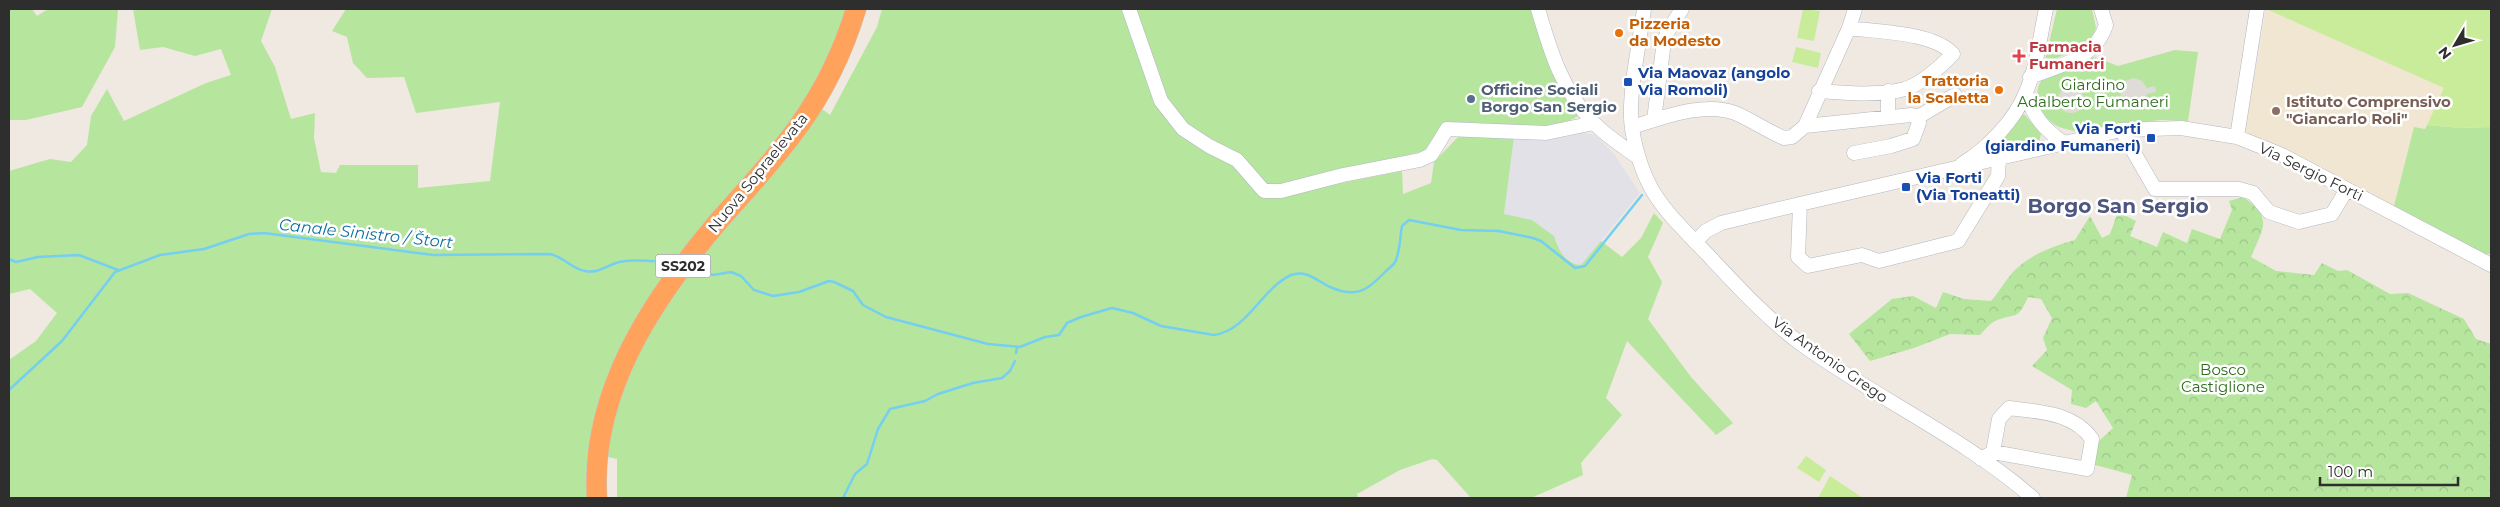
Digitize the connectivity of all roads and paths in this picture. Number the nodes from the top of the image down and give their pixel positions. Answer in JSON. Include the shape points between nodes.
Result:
{"nodes":[{"id":1,"x":856,"y":9,"type":"edge"},
{"id":2,"x":868,"y":9,"type":"edge"},
{"id":3,"x":1129,"y":9,"type":"edge"},
{"id":4,"x":1538,"y":9,"type":"edge"},
{"id":5,"x":1644,"y":9,"type":"edge"},
{"id":6,"x":1682,"y":9,"type":"edge"},
{"id":7,"x":1855,"y":9,"type":"edge"},
{"id":8,"x":2046,"y":9,"type":"edge"},
{"id":9,"x":2101,"y":9,"type":"edge"},
{"id":10,"x":2258,"y":9,"type":"edge"},
{"id":11,"x":1849,"y":28,"type":"junction"},
{"id":12,"x":2030,"y":77,"type":"junction"},
{"id":13,"x":1819,"y":91,"type":"junction"},
{"id":14,"x":1888,"y":91,"type":"junction"},
{"id":15,"x":2026,"y":92,"type":"junction"},
{"id":16,"x":1955,"y":96,"type":"dead end"},
{"id":17,"x":818,"y":106,"type":"junction"},
{"id":18,"x":1888,"y":117,"type":"junction"},
{"id":19,"x":1918,"y":117,"type":"junction"},
{"id":20,"x":1654,"y":120,"type":"junction"},
{"id":21,"x":1594,"y":123,"type":"junction"},
{"id":22,"x":1806,"y":126,"type":"junction"},
{"id":23,"x":1632,"y":127,"type":"junction"},
{"id":24,"x":2121,"y":130,"type":"junction"},
{"id":25,"x":2236,"y":137,"type":"junction"},
{"id":26,"x":2064,"y":143,"type":"junction"},
{"id":27,"x":1854,"y":153,"type":"dead end"},
{"id":28,"x":1639,"y":158,"type":"junction"},
{"id":29,"x":1999,"y":158,"type":"junction"},
{"id":30,"x":1956,"y":168,"type":"junction"},
{"id":31,"x":2347,"y":189,"type":"junction"},
{"id":32,"x":1800,"y":204,"type":"junction"},
{"id":33,"x":1695,"y":242,"type":"junction"},
{"id":34,"x":2491,"y":265,"type":"edge"},
{"id":35,"x":1987,"y":455,"type":"junction"},
{"id":36,"x":604,"y":456,"type":"junction"},
{"id":37,"x":597,"y":498,"type":"edge"},
{"id":38,"x":608,"y":498,"type":"edge"},
{"id":39,"x":2033,"y":498,"type":"edge"}],
"edges":[{"from":1,"to":17,"type":"highway","name":"Nuova Sopraelevata","number":"SS202"},
{"from":2,"to":17,"type":"highway","name":"Nuova Sopraelevata","number":"SS202","via":[[850,60]]},
{"from":3,"to":21,"type":"street","via":[[1161,101],[1169,114],[1194,137],[1237,160],[1264,191],[1281,191],[1420,160],[1431,155],[1447,129],[1546,132]]},
{"from":4,"to":21,"type":"street","via":[[1557,68],[1569,91]]},
{"from":5,"to":23,"type":"street","name":"Via Antonio Grego","via":[[1631,108]]},
{"from":6,"to":20,"type":"street","via":[[1664,41]]},
{"from":7,"to":11,"type":"street"},
{"from":8,"to":12,"type":"street"},
{"from":9,"to":12,"type":"street","via":[[2106,25],[2095,47],[2077,59]]},
{"from":10,"to":25,"type":"street"},
{"from":11,"to":13,"type":"street"},
{"from":11,"to":14,"type":"street","via":[[1933,40],[1953,54],[1916,84]]},
{"from":12,"to":15,"type":"street"},
{"from":13,"to":14,"type":"street"},
{"from":13,"to":22,"type":"street"},
{"from":14,"to":18,"type":"street"},
{"from":15,"to":26,"type":"street","via":[[2036,117]]},
{"from":15,"to":30,"type":"street","via":[[1986,146]]},
{"from":16,"to":19,"type":"street"},
{"from":17,"to":36,"type":"highway","name":"Nuova Sopraelevata","number":"SS202","via":[[802,144],[699,264],[656,326],[621,401]]},
{"from":18,"to":19,"type":"street","via":[[1911,114]]},
{"from":18,"to":22,"type":"street"},
{"from":19,"to":27,"type":"street","via":[[1920,123],[1913,139]]},
{"from":20,"to":22,"type":"street","via":[[1689,112],[1724,110],[1784,138],[1792,138]]},
{"from":20,"to":23,"type":"street"},
{"from":21,"to":28,"type":"street"},
{"from":23,"to":28,"type":"street","name":"Via Antonio Grego"},
{"from":24,"to":25,"type":"street","name":"Via Sergio Forti","via":[[2181,128]]},
{"from":24,"to":26,"type":"street","name":"Via Sergio Forti"},
{"from":24,"to":31,"type":"street","via":[[2155,189],[2239,189],[2253,193],[2269,212],[2298,222],[2332,214]]},
{"from":25,"to":31,"type":"street","name":"Via Sergio Forti","via":[[2282,154]]},
{"from":26,"to":29,"type":"street","name":"Via Sergio Forti"},
{"from":28,"to":33,"type":"street","name":"Via Antonio Grego","via":[[1662,208]]},
{"from":29,"to":30,"type":"street","name":"Via Sergio Forti"},
{"from":29,"to":32,"type":"street","via":[[1998,176],[1958,241],[1879,261],[1862,255],[1808,266],[1798,257]]},
{"from":30,"to":32,"type":"street","name":"Via Sergio Forti"},
{"from":31,"to":34,"type":"street","name":"Via Sergio Forti"},
{"from":32,"to":33,"type":"street","name":"Via Sergio Forti","via":[[1722,223],[1706,231]]},
{"from":33,"to":35,"type":"street","name":"Via Antonio Grego","via":[[1796,340]]},
{"from":35,"to":35,"type":"street","name":"Via Antonio Grego","via":[[2087,469],[2092,439],[2087,431],[2058,415],[2009,408],[1999,419]]},
{"from":35,"to":39,"type":"street","name":"Via Antonio Grego"},
{"from":36,"to":37,"type":"highway","name":"Nuova Sopraelevata","number":"SS202"},
{"from":36,"to":38,"type":"highway","name":"Nuova Sopraelevata","number":"SS202"}]}
